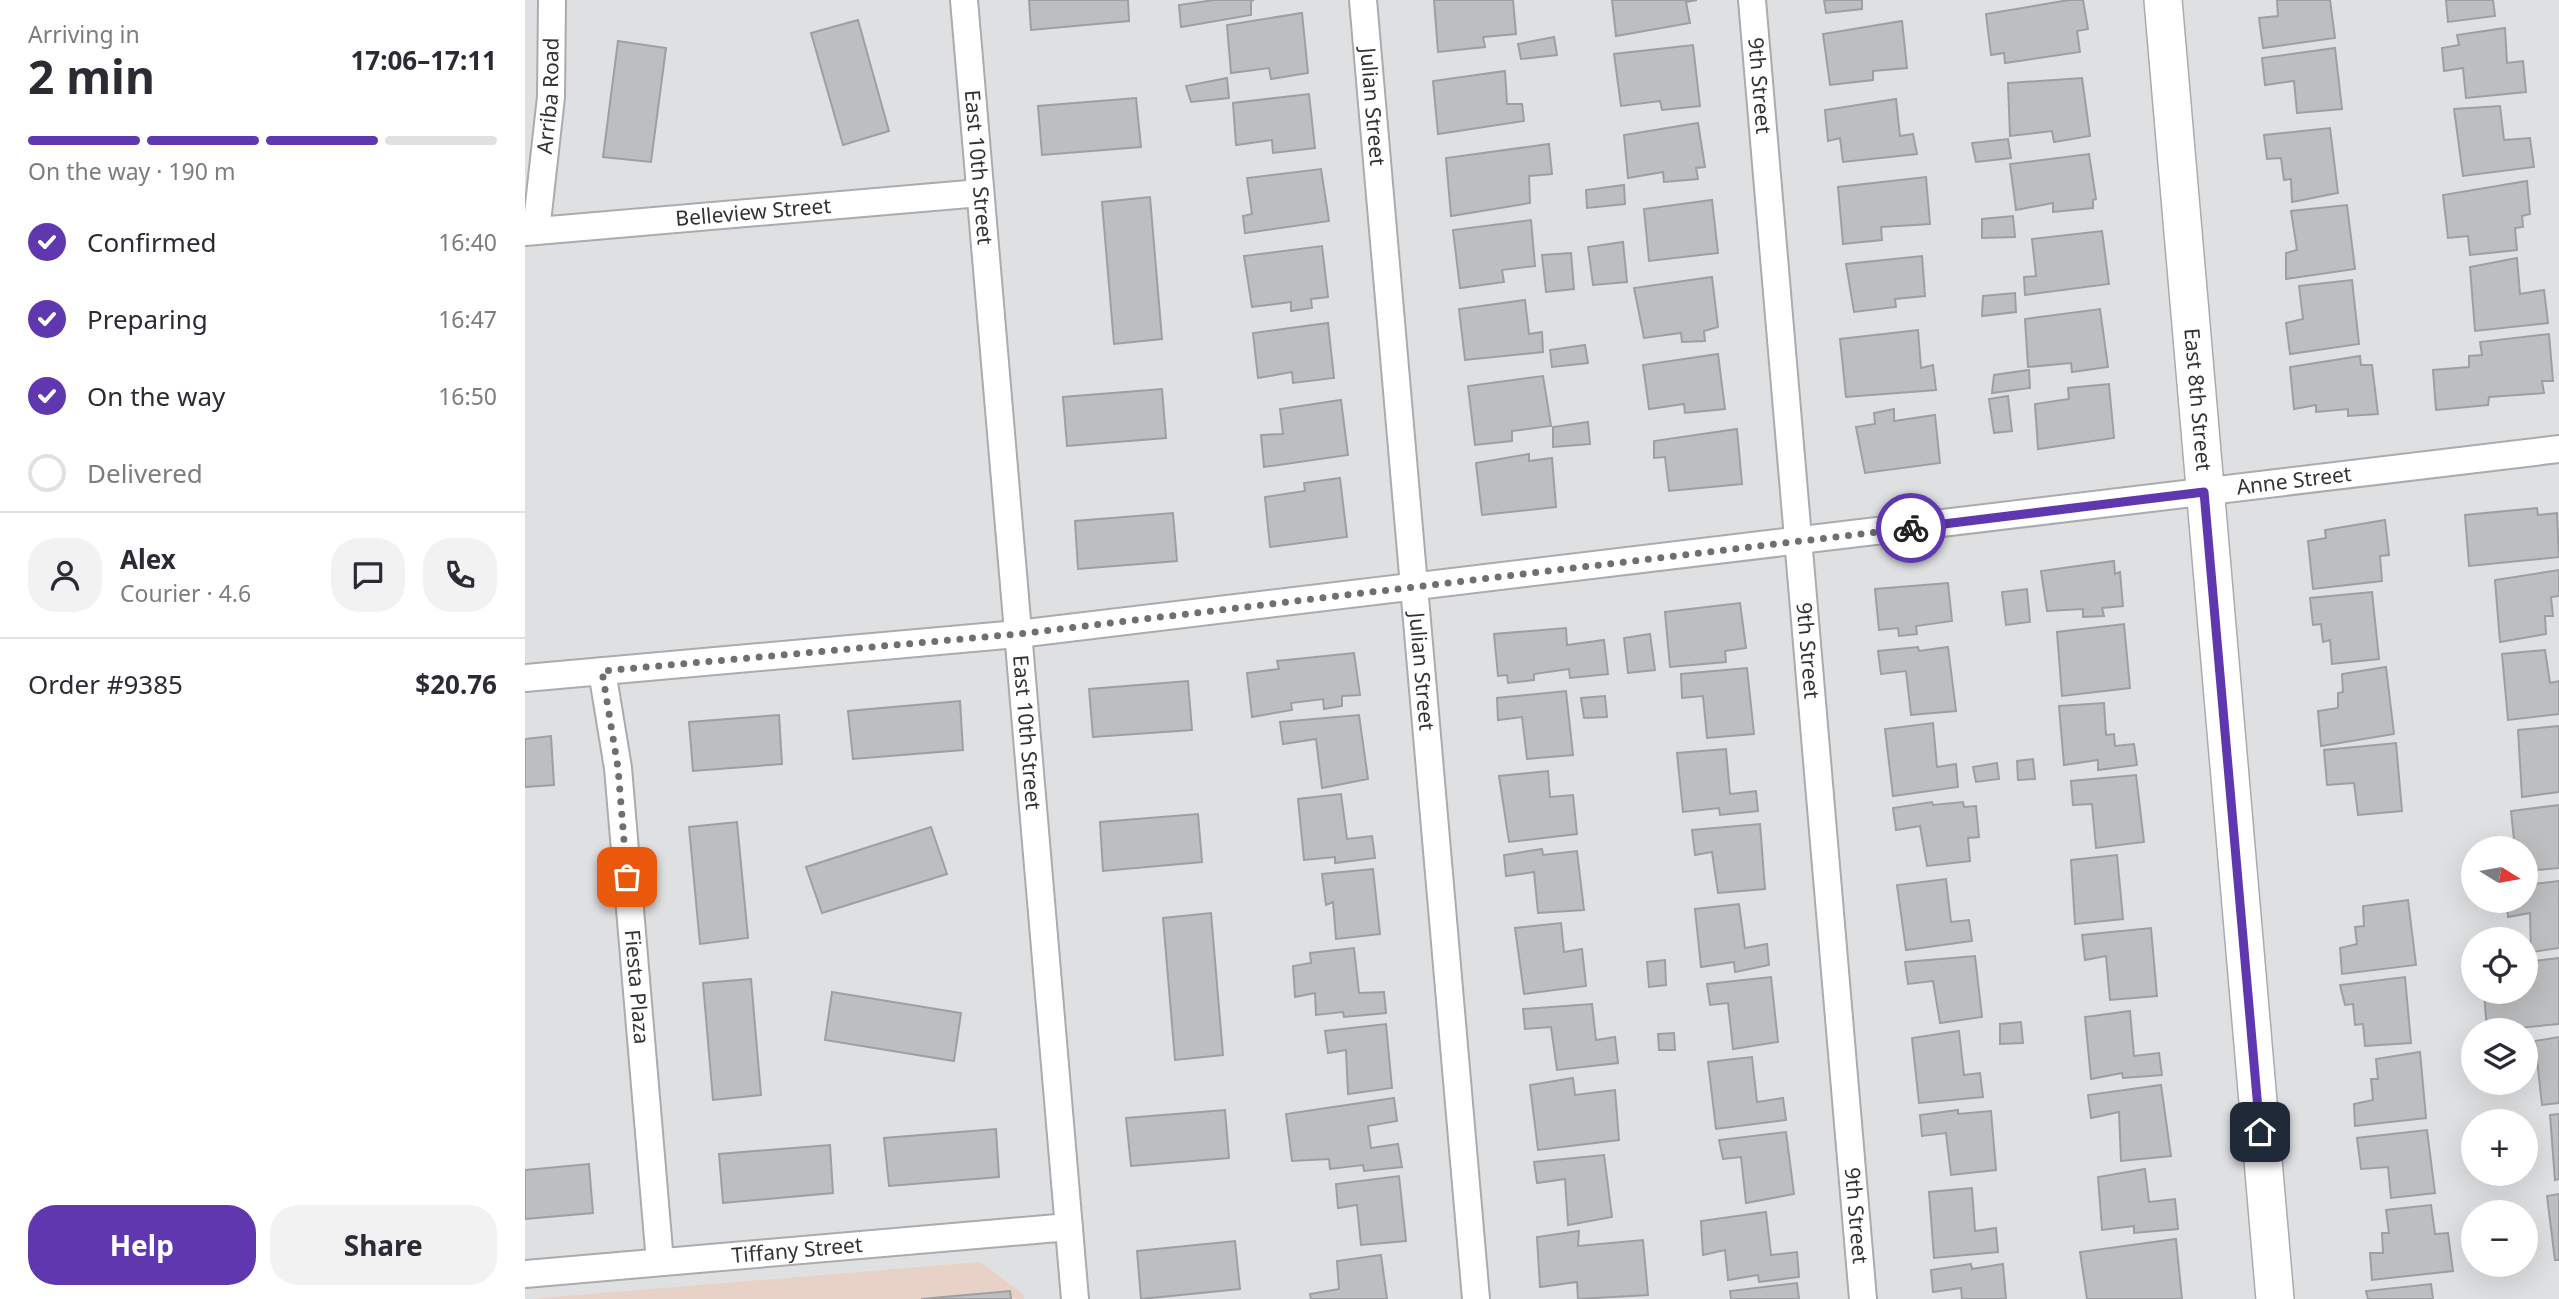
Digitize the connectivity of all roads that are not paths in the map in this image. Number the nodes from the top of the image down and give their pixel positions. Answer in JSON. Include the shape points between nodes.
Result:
{"nodes":[{"id":1,"x":551,"y":0,"type":"edge"},
{"id":2,"x":964,"y":0,"type":"edge"},
{"id":3,"x":1363,"y":0,"type":"edge"},
{"id":4,"x":1752,"y":0,"type":"edge"},
{"id":5,"x":2163,"y":0,"type":"edge"},
{"id":6,"x":980,"y":192,"type":"junction"},
{"id":7,"x":531,"y":231,"type":"edge"},
{"id":8,"x":2559,"y":449,"type":"edge"},
{"id":9,"x":2204,"y":492,"type":"junction"},
{"id":10,"x":1799,"y":541,"type":"junction"},
{"id":11,"x":1414,"y":588,"type":"junction"},
{"id":12,"x":1018,"y":634,"type":"junction"},
{"id":13,"x":602,"y":671,"type":"junction"},
{"id":14,"x":525,"y":678,"type":"edge"},
{"id":15,"x":1069,"y":1227,"type":"junction"},
{"id":16,"x":660,"y":1262,"type":"junction"},
{"id":17,"x":525,"y":1274,"type":"edge"},
{"id":18,"x":1075,"y":1299,"type":"edge"},
{"id":19,"x":1476,"y":1299,"type":"edge"},
{"id":20,"x":1863,"y":1299,"type":"edge"},
{"id":21,"x":2275,"y":1299,"type":"edge"}],
"edges":[{"from":1,"to":7,"type":"street","name":"Arriba Road","via":[[551,97]]},
{"from":2,"to":6,"type":"street","name":"East 10th Street"},
{"from":3,"to":11,"type":"street","name":"Julian Street"},
{"from":4,"to":10,"type":"street","name":"9th Street"},
{"from":5,"to":9,"type":"street","name":"East 8th Street"},
{"from":6,"to":7,"type":"street","name":"Belleview Street"},
{"from":6,"to":12,"type":"street","name":"East 10th Street"},
{"from":8,"to":9,"type":"street","name":"Anne Street"},
{"from":9,"to":10,"type":"street","name":"Anne Street"},
{"from":9,"to":21,"type":"street","name":"East 8th Street"},
{"from":10,"to":11,"type":"street","name":"Anne Street"},
{"from":10,"to":20,"type":"street","name":"9th Street"},
{"from":11,"to":12,"type":"street","name":"Anne Street"},
{"from":11,"to":19,"type":"street","name":"Julian Street"},
{"from":12,"to":13,"type":"street","name":"Anne Street"},
{"from":12,"to":15,"type":"street","name":"East 10th Street"},
{"from":13,"to":14,"type":"street","name":"Anne Street"},
{"from":13,"to":16,"type":"street","name":"Fiesta Plaza","via":[[618,768]]},
{"from":15,"to":16,"type":"street","name":"Tiffany Street"},
{"from":15,"to":18,"type":"street","name":"East 10th Street"},
{"from":16,"to":17,"type":"street","name":"Tiffany Street"}]}
